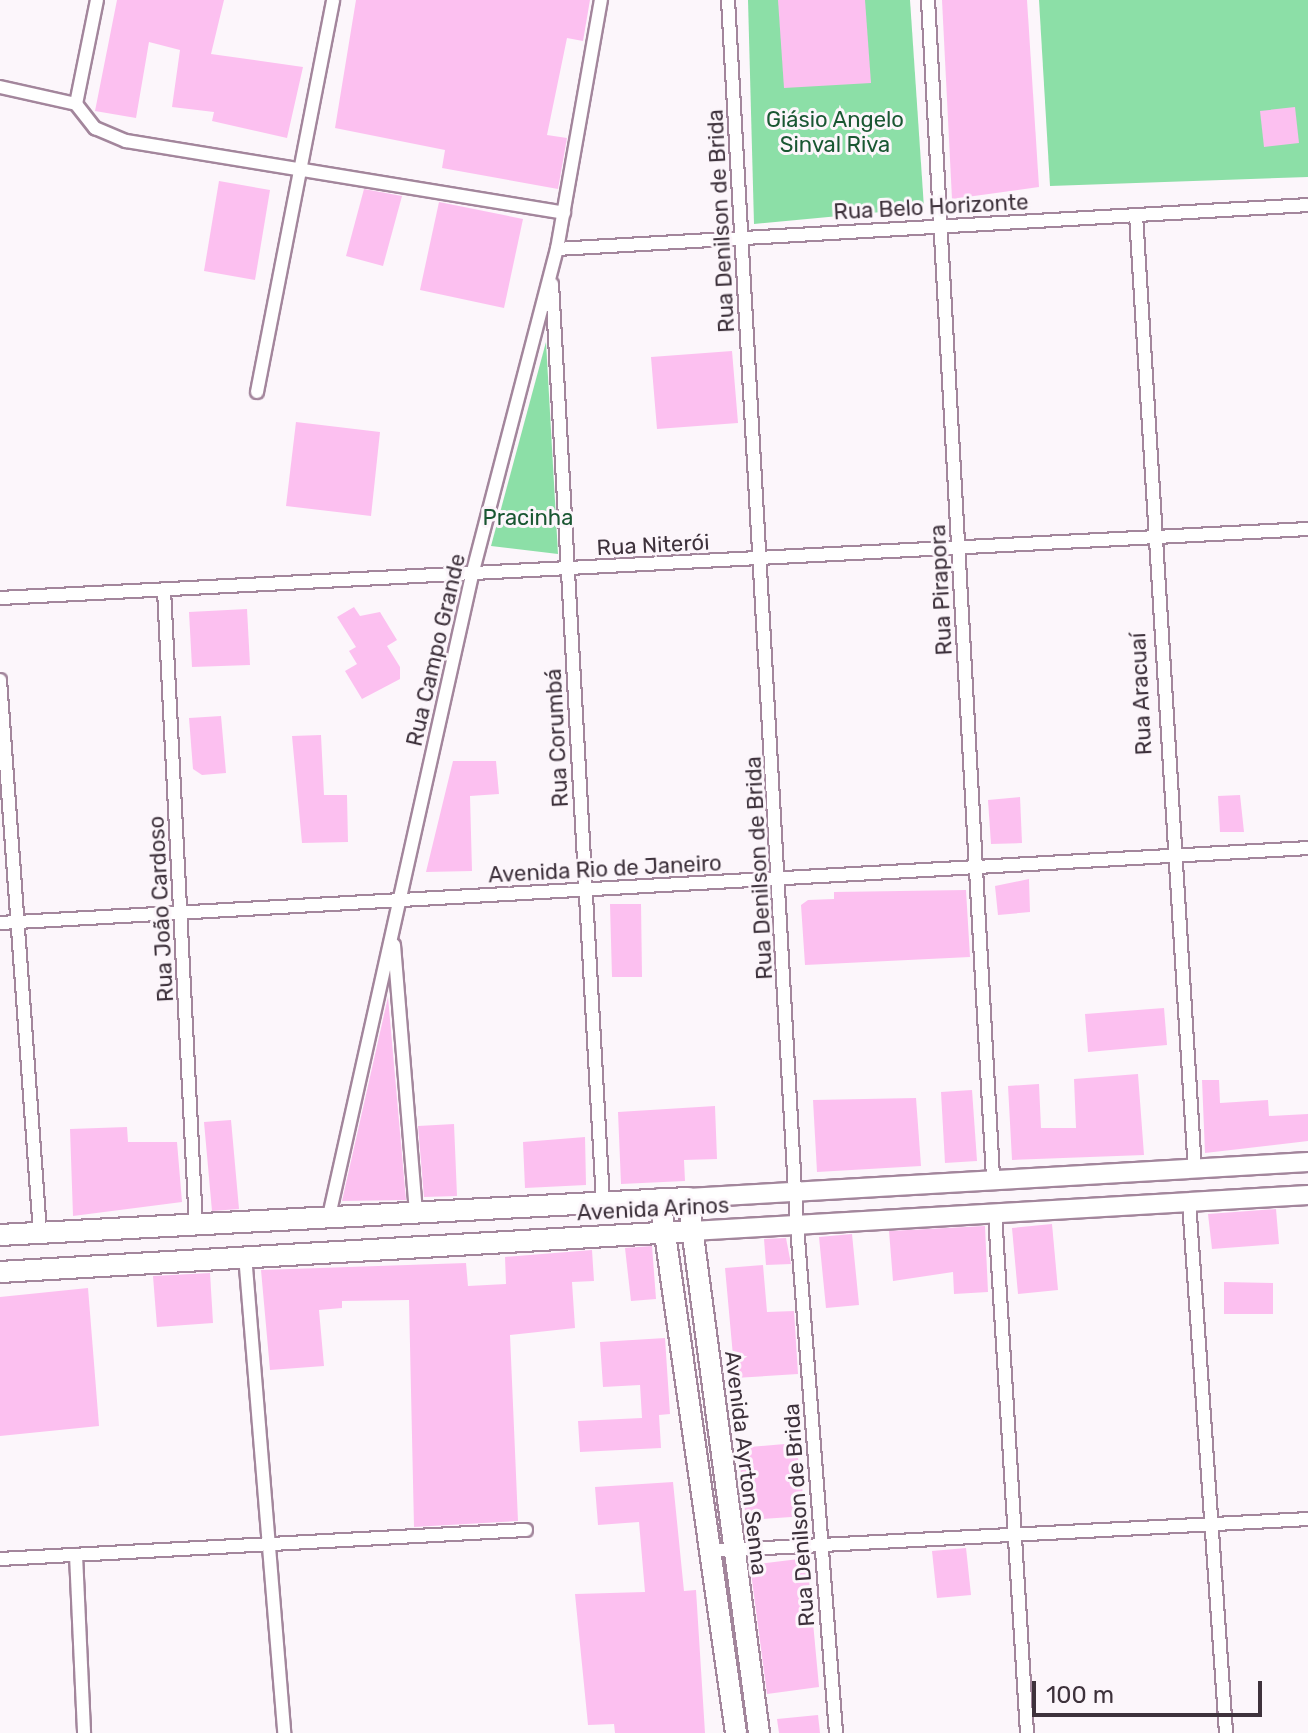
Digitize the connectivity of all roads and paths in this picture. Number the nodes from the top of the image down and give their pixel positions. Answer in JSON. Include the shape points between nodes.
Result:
{"nodes":[{"id":1,"x":97,"y":0,"type":"edge"},
{"id":2,"x":333,"y":0,"type":"edge"},
{"id":3,"x":601,"y":0,"type":"edge"},
{"id":4,"x":728,"y":0,"type":"edge"},
{"id":5,"x":928,"y":0,"type":"edge"},
{"id":6,"x":0,"y":87,"type":"edge"},
{"id":7,"x":76,"y":104,"type":"junction"},
{"id":8,"x":298,"y":169,"type":"junction"},
{"id":9,"x":1308,"y":205,"type":"edge"},
{"id":10,"x":564,"y":213,"type":"junction"},
{"id":11,"x":1136,"y":215,"type":"junction"},
{"id":12,"x":943,"y":226,"type":"junction"},
{"id":13,"x":743,"y":238,"type":"junction"},
{"id":14,"x":557,"y":249,"type":"junction"},
{"id":15,"x":551,"y":273,"type":"junction"},
{"id":16,"x":257,"y":392,"type":"dead end"},
{"id":17,"x":1308,"y":529,"type":"edge"},
{"id":18,"x":1153,"y":538,"type":"junction"},
{"id":19,"x":958,"y":548,"type":"junction"},
{"id":20,"x":761,"y":559,"type":"junction"},
{"id":21,"x":568,"y":570,"type":"junction"},
{"id":22,"x":472,"y":575,"type":"junction"},
{"id":23,"x":164,"y":590,"type":"junction"},
{"id":24,"x":0,"y":598,"type":"edge"},
{"id":25,"x":0,"y":680,"type":"edge"},
{"id":26,"x":1308,"y":848,"type":"edge"},
{"id":27,"x":1170,"y":856,"type":"junction"},
{"id":28,"x":977,"y":867,"type":"junction"},
{"id":29,"x":781,"y":878,"type":"junction"},
{"id":30,"x":585,"y":893,"type":"junction"},
{"id":31,"x":400,"y":900,"type":"junction"},
{"id":32,"x":181,"y":913,"type":"junction"},
{"id":33,"x":6,"y":923,"type":"edge"},
{"id":34,"x":393,"y":932,"type":"junction"},
{"id":35,"x":1308,"y":1162,"type":"edge"},
{"id":36,"x":1195,"y":1171,"type":"junction"},
{"id":37,"x":993,"y":1179,"type":"junction"},
{"id":38,"x":795,"y":1190,"type":"junction"},
{"id":39,"x":1308,"y":1195,"type":"edge"},
{"id":40,"x":688,"y":1198,"type":"junction"},
{"id":41,"x":660,"y":1199,"type":"junction"},
{"id":42,"x":603,"y":1201,"type":"junction"},
{"id":43,"x":1189,"y":1202,"type":"junction"},
{"id":44,"x":416,"y":1213,"type":"junction"},
{"id":45,"x":995,"y":1214,"type":"junction"},
{"id":46,"x":329,"y":1216,"type":"junction"},
{"id":47,"x":797,"y":1226,"type":"junction"},
{"id":48,"x":196,"y":1227,"type":"junction"},
{"id":49,"x":692,"y":1231,"type":"junction"},
{"id":50,"x":40,"y":1233,"type":"junction"},
{"id":51,"x":665,"y":1233,"type":"junction"},
{"id":52,"x":0,"y":1235,"type":"edge"},
{"id":53,"x":245,"y":1255,"type":"junction"},
{"id":54,"x":0,"y":1272,"type":"edge"},
{"id":55,"x":708,"y":1360,"type":"junction"},
{"id":56,"x":684,"y":1363,"type":"junction"},
{"id":57,"x":1308,"y":1519,"type":"edge"},
{"id":58,"x":1212,"y":1525,"type":"junction"},
{"id":59,"x":526,"y":1530,"type":"dead end"},
{"id":60,"x":1015,"y":1531,"type":"junction"},
{"id":61,"x":267,"y":1545,"type":"junction"},
{"id":62,"x":822,"y":1545,"type":"junction"},
{"id":63,"x":710,"y":1551,"type":"junction"},
{"id":64,"x":732,"y":1551,"type":"junction"},
{"id":65,"x":76,"y":1555,"type":"junction"},
{"id":66,"x":0,"y":1559,"type":"edge"},
{"id":67,"x":84,"y":1733,"type":"edge"},
{"id":68,"x":284,"y":1733,"type":"edge"},
{"id":69,"x":736,"y":1733,"type":"edge"},
{"id":70,"x":759,"y":1733,"type":"edge"},
{"id":71,"x":836,"y":1733,"type":"edge"},
{"id":72,"x":1027,"y":1733,"type":"edge"},
{"id":73,"x":1226,"y":1733,"type":"edge"}],
"edges":[{"from":1,"to":7,"type":"street"},
{"from":2,"to":8,"type":"street"},
{"from":3,"to":10,"type":"street","name":"Rua Campo Grande"},
{"from":4,"to":13,"type":"street","name":"Rua Denilson de Brida"},
{"from":5,"to":12,"type":"street","name":"Rua Pirapora"},
{"from":6,"to":7,"type":"street"},
{"from":7,"to":8,"type":"street","via":[[95,128],[126,141]]},
{"from":8,"to":10,"type":"street"},
{"from":8,"to":16,"type":"street"},
{"from":9,"to":11,"type":"street","name":"Rua Belo Horizonte"},
{"from":10,"to":14,"type":"street","name":"Rua Campo Grande"},
{"from":11,"to":12,"type":"street","name":"Rua Belo Horizonte"},
{"from":11,"to":18,"type":"street","name":"Rua Aracuaí"},
{"from":12,"to":13,"type":"street","name":"Rua Belo Horizonte"},
{"from":12,"to":19,"type":"street","name":"Rua Pirapora"},
{"from":13,"to":14,"type":"street","name":"Rua Belo Horizonte"},
{"from":13,"to":20,"type":"street","name":"Rua Denilson de Brida"},
{"from":14,"to":15,"type":"street","name":"Rua Campo Grande"},
{"from":15,"to":21,"type":"street","name":"Rua Corumbá"},
{"from":15,"to":22,"type":"street","name":"Rua Campo Grande"},
{"from":17,"to":18,"type":"street","name":"Rua Niterói"},
{"from":18,"to":19,"type":"street","name":"Rua Niterói"},
{"from":18,"to":27,"type":"street","name":"Rua Aracuaí"},
{"from":19,"to":20,"type":"street","name":"Rua Niterói"},
{"from":19,"to":28,"type":"street","name":"Rua Pirapora"},
{"from":20,"to":21,"type":"street","name":"Rua Niterói"},
{"from":20,"to":29,"type":"street","name":"Rua Denilson de Brida"},
{"from":21,"to":22,"type":"street","name":"Rua Niterói"},
{"from":21,"to":30,"type":"street","name":"Rua Corumbá"},
{"from":22,"to":23,"type":"street","name":"Rua Niterói"},
{"from":22,"to":31,"type":"street","name":"Rua Campo Grande"},
{"from":23,"to":24,"type":"street","name":"Rua Niterói"},
{"from":23,"to":32,"type":"street","name":"Rua João Cardoso"},
{"from":25,"to":33,"type":"street"},
{"from":26,"to":27,"type":"street","name":"Avenida Rio de Janeiro"},
{"from":27,"to":28,"type":"street","name":"Avenida Rio de Janeiro"},
{"from":27,"to":36,"type":"street","name":"Rua Aracuaí"},
{"from":28,"to":29,"type":"street","name":"Avenida Rio de Janeiro"},
{"from":28,"to":37,"type":"street","name":"Rua Pirapora"},
{"from":29,"to":30,"type":"street","name":"Avenida Rio de Janeiro"},
{"from":29,"to":38,"type":"street","name":"Rua Denilson de Brida"},
{"from":30,"to":31,"type":"street","name":"Avenida Rio de Janeiro"},
{"from":30,"to":42,"type":"street","name":"Rua Corumbá"},
{"from":31,"to":32,"type":"street","name":"Avenida Rio de Janeiro"},
{"from":31,"to":34,"type":"street","name":"Rua Campo Grande"},
{"from":32,"to":33,"type":"street","name":"Avenida Rio de Janeiro"},
{"from":32,"to":48,"type":"street","name":"Rua João Cardoso"},
{"from":33,"to":50,"type":"street"},
{"from":34,"to":44,"type":"street"},
{"from":34,"to":46,"type":"street","name":"Rua Campo Grande"},
{"from":35,"to":36,"type":"main road","name":"Avenida Arinos"},
{"from":36,"to":37,"type":"main road","name":"Avenida Arinos"},
{"from":37,"to":38,"type":"main road","name":"Avenida Arinos"},
{"from":38,"to":40,"type":"main road","name":"Avenida Arinos"},
{"from":38,"to":47,"type":"street","name":"Rua Denilson de Brida"},
{"from":39,"to":43,"type":"main road","name":"Avenida Arinos"},
{"from":40,"to":41,"type":"main road","name":"Avenida Arinos"},
{"from":40,"to":49,"type":"main road","name":"Avenida Ayrton Senna"},
{"from":41,"to":42,"type":"main road","name":"Avenida Arinos"},
{"from":41,"to":51,"type":"main road","name":"Avenida Ayrton Senna"},
{"from":42,"to":44,"type":"main road","name":"Avenida Arinos"},
{"from":43,"to":45,"type":"main road","name":"Avenida Arinos"},
{"from":43,"to":58,"type":"street"},
{"from":44,"to":46,"type":"main road","name":"Avenida Arinos"},
{"from":45,"to":47,"type":"main road","name":"Avenida Arinos"},
{"from":45,"to":60,"type":"street"},
{"from":46,"to":48,"type":"main road","name":"Avenida Arinos"},
{"from":47,"to":49,"type":"main road","name":"Avenida Arinos"},
{"from":47,"to":62,"type":"street","name":"Rua Denilson de Brida"},
{"from":48,"to":50,"type":"main road","name":"Avenida Arinos"},
{"from":49,"to":51,"type":"main road","name":"Avenida Arinos"},
{"from":49,"to":55,"type":"main road","name":"Avenida Ayrton Senna"},
{"from":50,"to":52,"type":"main road","name":"Avenida Arinos"},
{"from":51,"to":53,"type":"main road","name":"Avenida Arinos"},
{"from":51,"to":56,"type":"main road","name":"Avenida Ayrton Senna"},
{"from":53,"to":54,"type":"main road","name":"Avenida Arinos"},
{"from":53,"to":61,"type":"street"},
{"from":55,"to":56,"type":"main road"},
{"from":55,"to":64,"type":"main road","name":"Avenida Ayrton Senna"},
{"from":56,"to":63,"type":"main road","name":"Avenida Ayrton Senna"},
{"from":57,"to":58,"type":"street"},
{"from":58,"to":60,"type":"street"},
{"from":58,"to":73,"type":"street"},
{"from":59,"to":61,"type":"street"},
{"from":60,"to":62,"type":"street"},
{"from":60,"to":72,"type":"street"},
{"from":61,"to":65,"type":"street"},
{"from":61,"to":68,"type":"street"},
{"from":62,"to":64,"type":"street"},
{"from":62,"to":71,"type":"street","name":"Rua Denilson de Brida"},
{"from":63,"to":64,"type":"street"},
{"from":63,"to":69,"type":"main road","name":"Avenida Ayrton Senna"},
{"from":64,"to":70,"type":"main road","name":"Avenida Ayrton Senna"},
{"from":65,"to":66,"type":"street"},
{"from":65,"to":67,"type":"street"}]}
